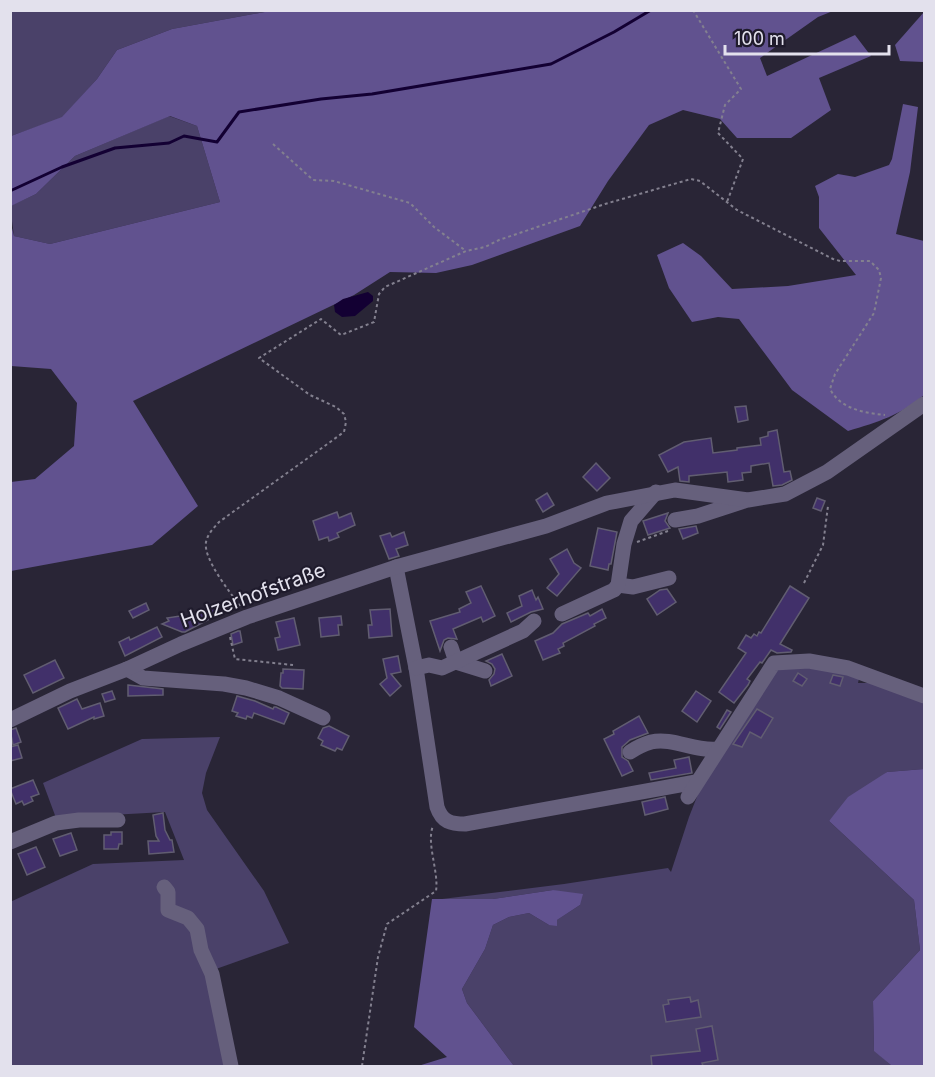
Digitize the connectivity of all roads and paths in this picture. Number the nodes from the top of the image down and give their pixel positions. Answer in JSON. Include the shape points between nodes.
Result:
{"nodes":[{"id":1,"x":693,"y":10,"type":"edge"},
{"id":2,"x":273,"y":144,"type":"dead end"},
{"id":3,"x":727,"y":202,"type":"junction"},
{"id":4,"x":466,"y":251,"type":"junction"},
{"id":5,"x":924,"y":404,"type":"edge"},
{"id":6,"x":906,"y":417,"type":"junction"},
{"id":7,"x":656,"y":492,"type":"junction"},
{"id":8,"x":748,"y":500,"type":"junction"},
{"id":9,"x":828,"y":506,"type":"dead end"},
{"id":10,"x":679,"y":519,"type":"joint"},
{"id":11,"x":623,"y":546,"type":"junction"},
{"id":12,"x":396,"y":567,"type":"junction"},
{"id":13,"x":669,"y":578,"type":"dead end"},
{"id":14,"x":804,"y":583,"type":"dead end"},
{"id":15,"x":618,"y":585,"type":"junction"},
{"id":16,"x":562,"y":614,"type":"dead end"},
{"id":17,"x":247,"y":617,"type":"junction"},
{"id":18,"x":534,"y":621,"type":"dead end"},
{"id":19,"x":227,"y":625,"type":"junction"},
{"id":20,"x":453,"y":654,"type":"junction"},
{"id":21,"x":293,"y":665,"type":"dead end"},
{"id":22,"x":416,"y":668,"type":"junction"},
{"id":23,"x":127,"y":669,"type":"junction"},
{"id":24,"x":484,"y":671,"type":"dead end"},
{"id":25,"x":924,"y":696,"type":"edge"},
{"id":26,"x":323,"y":718,"type":"dead end"},
{"id":27,"x":10,"y":720,"type":"edge"},
{"id":28,"x":718,"y":749,"type":"junction"},
{"id":29,"x":630,"y":752,"type":"dead end"},
{"id":30,"x":696,"y":782,"type":"junction"},
{"id":31,"x":688,"y":797,"type":"dead end"},
{"id":32,"x":440,"y":817,"type":"junction"},
{"id":33,"x":118,"y":820,"type":"dead end"},
{"id":34,"x":10,"y":842,"type":"edge"},
{"id":35,"x":164,"y":887,"type":"dead end"},
{"id":36,"x":231,"y":1066,"type":"edge"},
{"id":37,"x":362,"y":1066,"type":"edge"}],
"edges":[{"from":1,"to":3,"type":"path","via":[[741,89],[725,105],[718,133],[743,159]]},
{"from":2,"to":4,"type":"path","via":[[313,180],[334,181],[410,203]]},
{"from":3,"to":4,"type":"path","via":[[700,181],[691,179]]},
{"from":3,"to":6,"type":"path","via":[[833,259],[870,261],[879,270],[874,313],[835,374],[830,389],[847,406]]},
{"from":4,"to":17,"type":"path","via":[[385,287],[379,294],[374,322],[341,335],[321,319],[259,358],[310,395],[336,407],[346,422],[344,432],[209,533],[208,554]]},
{"from":5,"to":6,"type":"street","name":"Holzerhofstraße"},
{"from":6,"to":8,"type":"street","name":"Holzerhofstraße","via":[[827,472],[785,494]]},
{"from":7,"to":8,"type":"street","name":"Holzerhofstraße","via":[[675,490]]},
{"from":7,"to":11,"type":"street","via":[[631,521]]},
{"from":7,"to":12,"type":"street","name":"Holzerhofstraße"},
{"from":8,"to":10,"type":"street"},
{"from":9,"to":14,"type":"path","via":[[823,545]]},
{"from":10,"to":11,"type":"path","via":[[679,526],[674,529]]},
{"from":11,"to":15,"type":"street"},
{"from":12,"to":17,"type":"street","name":"Holzerhofstraße"},
{"from":12,"to":22,"type":"street"},
{"from":13,"to":15,"type":"street","via":[[633,587]]},
{"from":15,"to":16,"type":"street","via":[[615,590]]},
{"from":17,"to":19,"type":"street","name":"Holzerhofstraße"},
{"from":18,"to":20,"type":"street","via":[[523,631]]},
{"from":19,"to":21,"type":"path","via":[[234,659]]},
{"from":19,"to":23,"type":"street","name":"Holzerhofstraße"},
{"from":20,"to":22,"type":"street","via":[[442,668]]},
{"from":20,"to":24,"type":"street"},
{"from":22,"to":32,"type":"street"},
{"from":23,"to":26,"type":"street","via":[[143,678],[246,688]]},
{"from":23,"to":27,"type":"street","name":"Holzerhofstraße","via":[[69,691]]},
{"from":25,"to":28,"type":"street","via":[[848,669],[808,661],[774,663]]},
{"from":28,"to":29,"type":"street","via":[[694,749],[657,741]]},
{"from":28,"to":30,"type":"street"},
{"from":30,"to":31,"type":"street"},
{"from":30,"to":32,"type":"street","via":[[465,824],[453,824]]},
{"from":32,"to":37,"type":"path","via":[[431,829],[436,891],[387,924],[378,957]]},
{"from":33,"to":34,"type":"street","via":[[56,823]]},
{"from":35,"to":36,"type":"street","via":[[168,892],[168,910],[188,918],[198,929],[201,950],[212,974]]}]}
